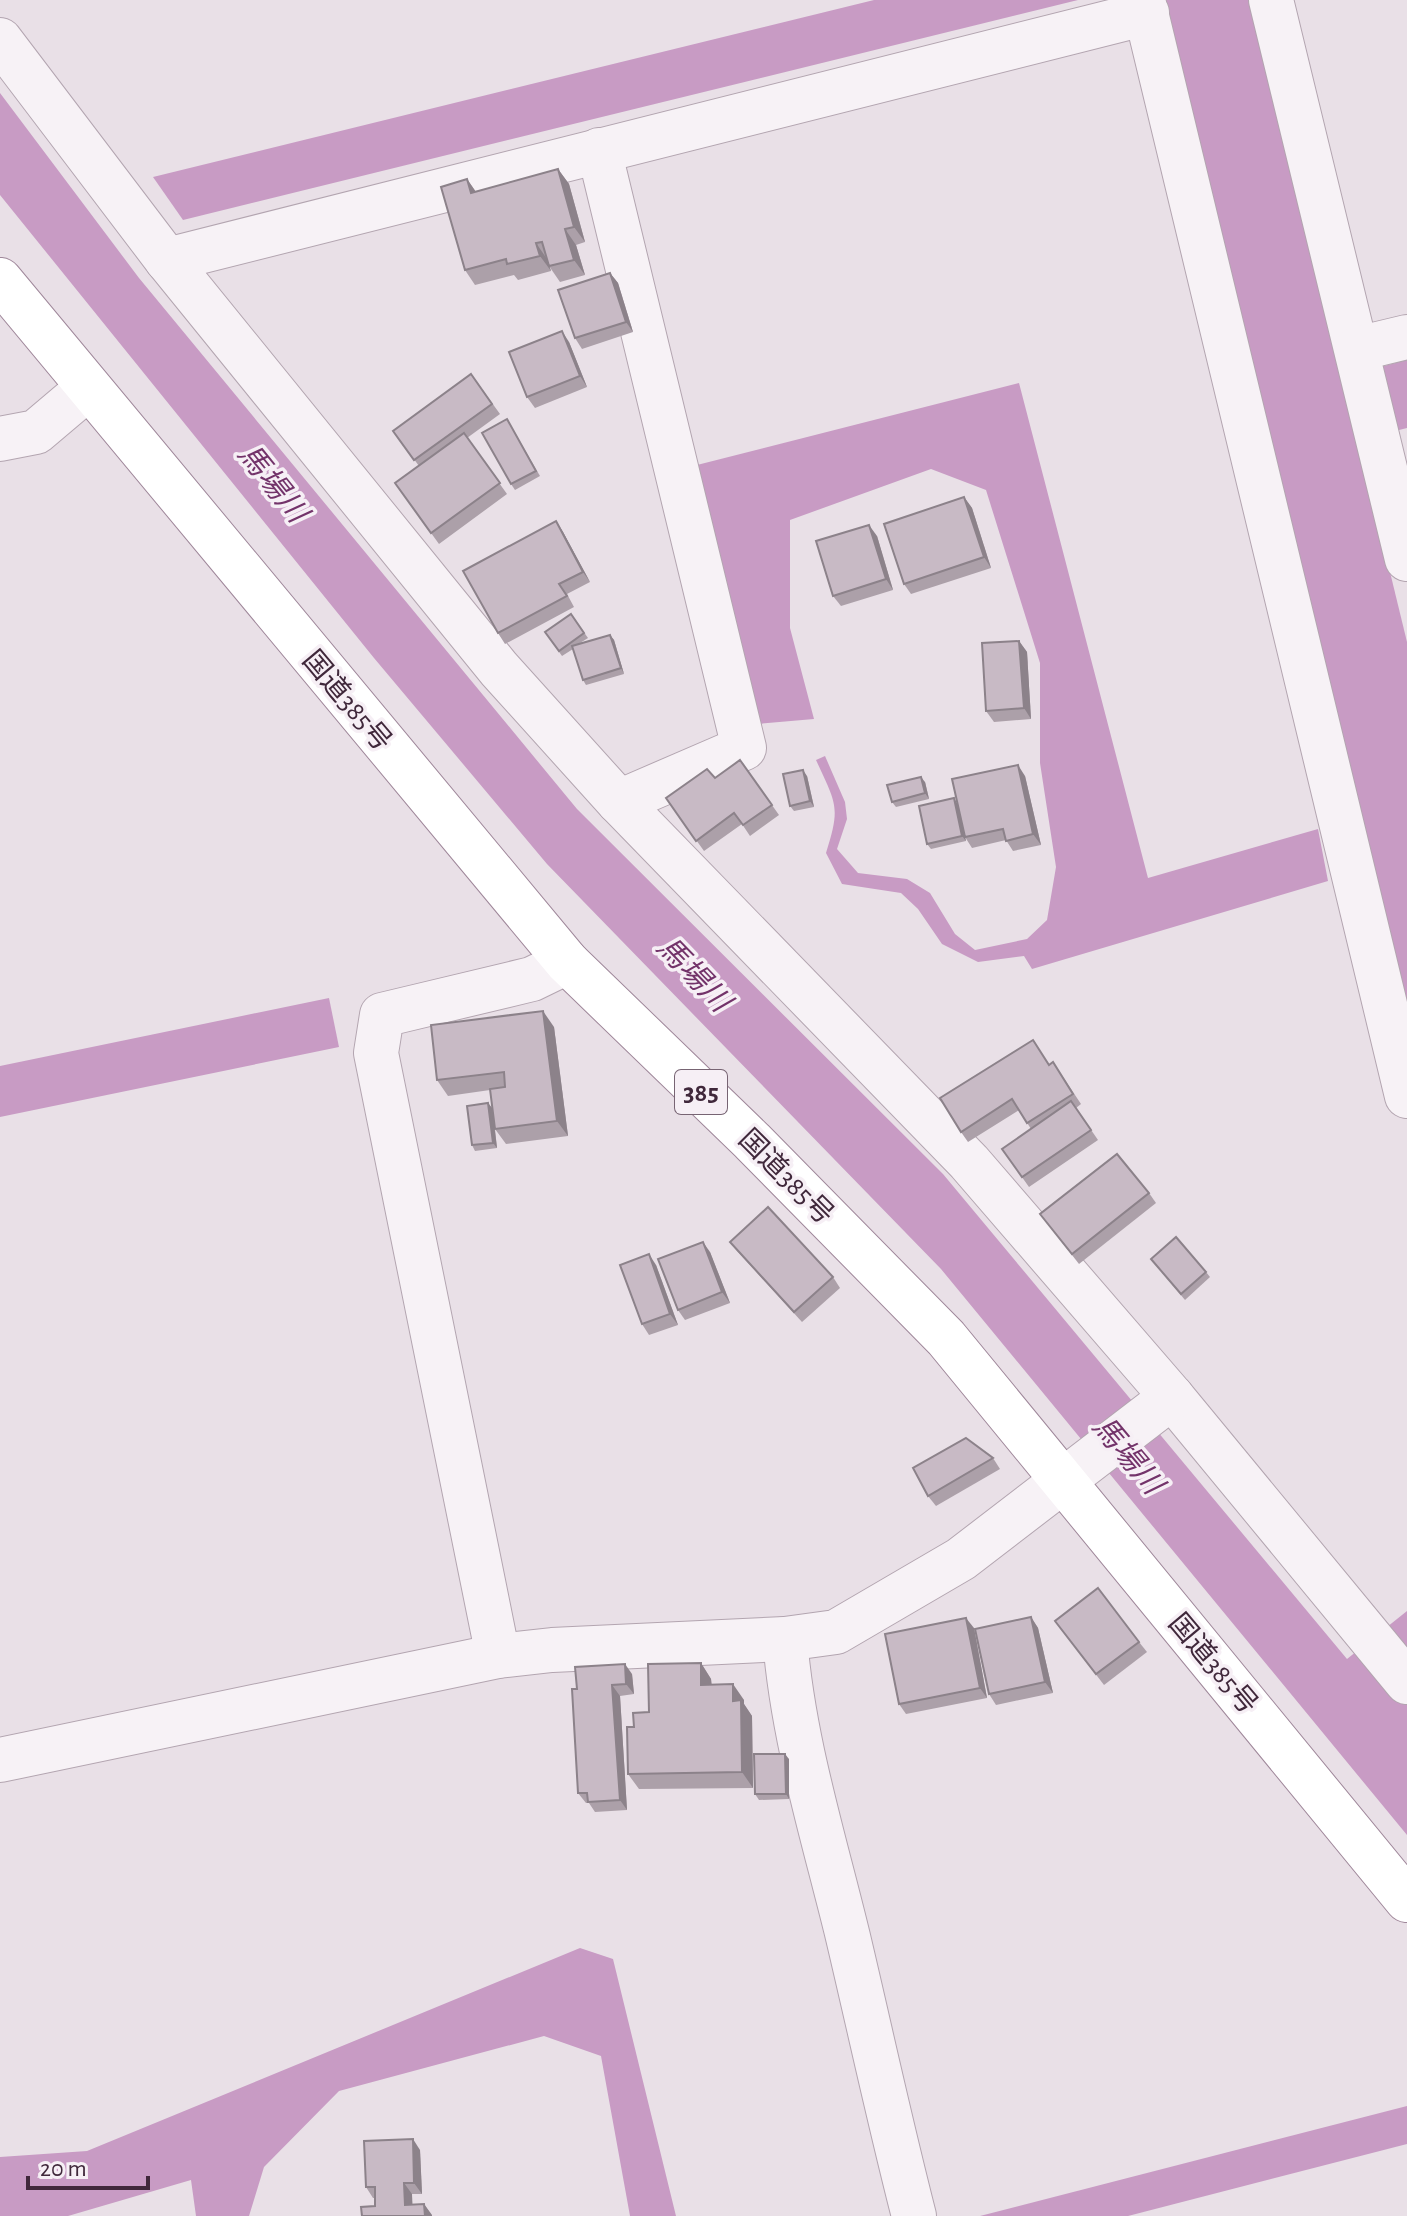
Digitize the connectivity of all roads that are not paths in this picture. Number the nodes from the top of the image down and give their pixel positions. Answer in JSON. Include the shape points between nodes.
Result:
{"nodes":[{"id":1,"x":1271,"y":0,"type":"edge"},
{"id":2,"x":1145,"y":6,"type":"edge"},
{"id":3,"x":0,"y":40,"type":"edge"},
{"id":4,"x":599,"y":150,"type":"junction"},
{"id":5,"x":167,"y":260,"type":"junction"},
{"id":6,"x":0,"y":280,"type":"edge"},
{"id":7,"x":1407,"y":337,"type":"edge"},
{"id":8,"x":1357,"y":349,"type":"junction"},
{"id":9,"x":88,"y":388,"type":"junction"},
{"id":10,"x":0,"y":439,"type":"edge"},
{"id":11,"x":1407,"y":559,"type":"edge"},
{"id":12,"x":619,"y":802,"type":"junction"},
{"id":13,"x":567,"y":962,"type":"junction"},
{"id":14,"x":1407,"y":1096,"type":"edge"},
{"id":15,"x":1165,"y":1402,"type":"junction"},
{"id":16,"x":1075,"y":1472,"type":"junction"},
{"id":17,"x":785,"y":1639,"type":"junction"},
{"id":18,"x":498,"y":1656,"type":"junction"},
{"id":19,"x":1407,"y":1682,"type":"edge"},
{"id":20,"x":0,"y":1760,"type":"edge"},
{"id":21,"x":1407,"y":1900,"type":"edge"},
{"id":22,"x":914,"y":2216,"type":"edge"}],
"edges":[{"from":1,"to":8,"type":"street"},
{"from":2,"to":4,"type":"street"},
{"from":2,"to":14,"type":"street"},
{"from":3,"to":5,"type":"street"},
{"from":4,"to":5,"type":"street"},
{"from":4,"to":12,"type":"street","via":[[744,748]]},
{"from":5,"to":12,"type":"street","via":[[499,669]]},
{"from":6,"to":9,"type":"highway","name":"国道385号","number":"385"},
{"from":7,"to":8,"type":"street"},
{"from":8,"to":11,"type":"street"},
{"from":9,"to":10,"type":"street","via":[[36,432]]},
{"from":9,"to":13,"type":"highway","name":"国道385号","number":"385"},
{"from":12,"to":15,"type":"street","via":[[969,1162]]},
{"from":13,"to":16,"type":"highway","name":"国道385号","number":"385","via":[[752,1141]]},
{"from":13,"to":18,"type":"street","via":[[532,979],[382,1015],[376,1053]]},
{"from":15,"to":16,"type":"street"},
{"from":15,"to":19,"type":"street"},
{"from":16,"to":17,"type":"street","via":[[961,1559],[836,1632]]},
{"from":16,"to":21,"type":"highway","name":"国道385号","number":"385"},
{"from":17,"to":18,"type":"street"},
{"from":17,"to":22,"type":"street","via":[[789,1686],[814,1807]]},
{"from":18,"to":20,"type":"street"}]}
